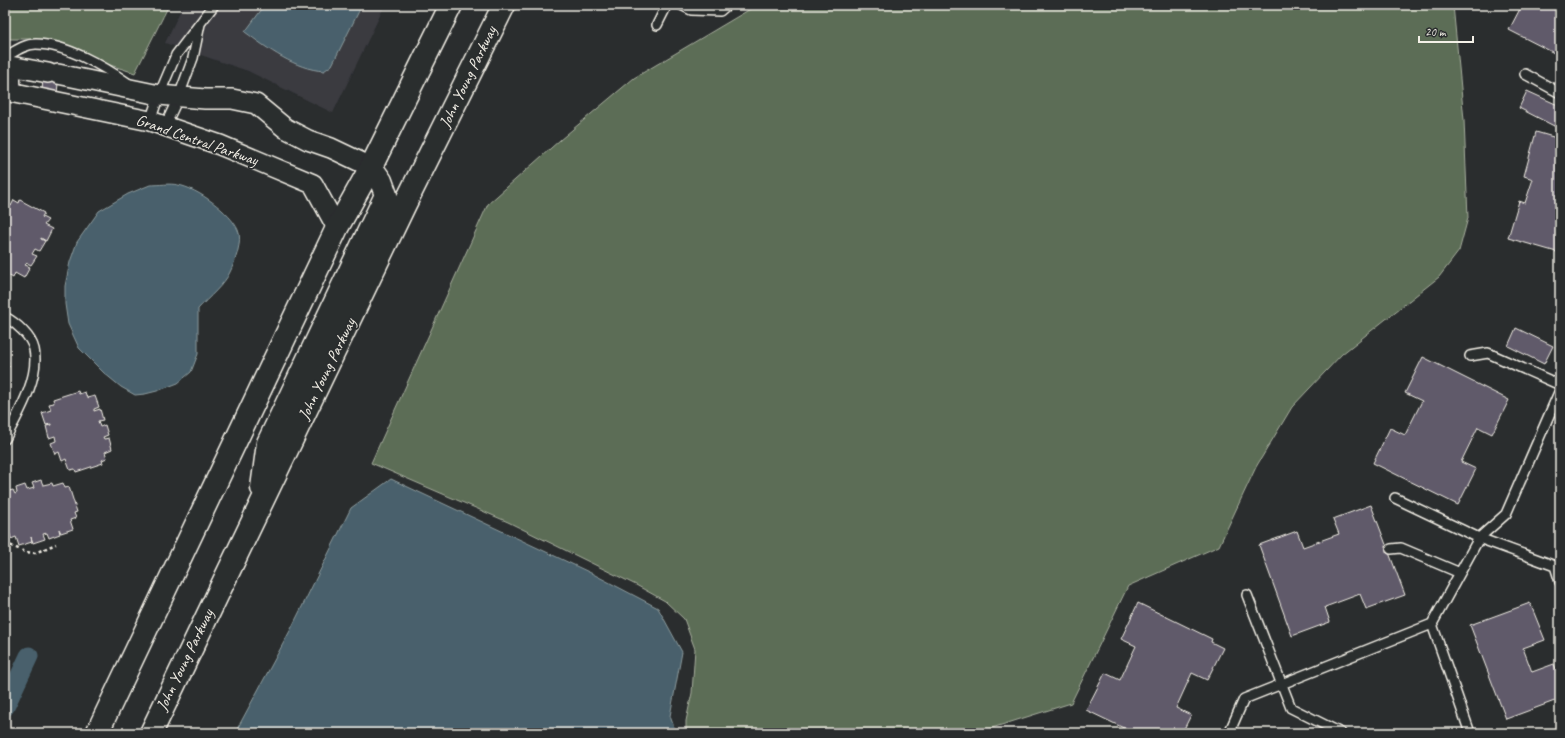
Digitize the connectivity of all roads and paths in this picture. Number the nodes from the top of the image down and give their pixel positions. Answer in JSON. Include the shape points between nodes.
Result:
{"nodes":[{"id":1,"x":214,"y":5,"type":"edge"},
{"id":2,"x":450,"y":5,"type":"edge"},
{"id":3,"x":504,"y":5,"type":"edge"},
{"id":4,"x":666,"y":5,"type":"edge"},
{"id":5,"x":681,"y":5,"type":"edge"},
{"id":6,"x":727,"y":5,"type":"edge"},
{"id":7,"x":201,"y":21,"type":"junction"},
{"id":8,"x":657,"y":25,"type":"dead end"},
{"id":9,"x":8,"y":63,"type":"edge"},
{"id":10,"x":1525,"y":74,"type":"dead end"},
{"id":11,"x":410,"y":88,"type":"junction"},
{"id":12,"x":11,"y":92,"type":"edge"},
{"id":13,"x":139,"y":92,"type":"junction"},
{"id":14,"x":1560,"y":93,"type":"edge"},
{"id":15,"x":159,"y":95,"type":"junction"},
{"id":16,"x":179,"y":96,"type":"junction"},
{"id":17,"x":157,"y":124,"type":"junction"},
{"id":18,"x":371,"y":167,"type":"junction"},
{"id":19,"x":405,"y":204,"type":"junction"},
{"id":20,"x":337,"y":228,"type":"junction"},
{"id":21,"x":5,"y":317,"type":"edge"},
{"id":22,"x":5,"y":355,"type":"edge"},
{"id":23,"x":1470,"y":356,"type":"dead end"},
{"id":24,"x":9,"y":366,"type":"dead end"},
{"id":25,"x":1560,"y":385,"type":"edge"},
{"id":26,"x":1560,"y":390,"type":"edge"},
{"id":27,"x":5,"y":439,"type":"edge"},
{"id":28,"x":1395,"y":498,"type":"dead end"},
{"id":29,"x":260,"y":506,"type":"junction"},
{"id":30,"x":1479,"y":538,"type":"junction"},
{"id":31,"x":5,"y":543,"type":"edge"},
{"id":32,"x":56,"y":544,"type":"dead end"},
{"id":33,"x":1391,"y":550,"type":"dead end"},
{"id":34,"x":1557,"y":565,"type":"edge"},
{"id":35,"x":1460,"y":573,"type":"junction"},
{"id":36,"x":1560,"y":582,"type":"edge"},
{"id":37,"x":1247,"y":595,"type":"dead end"},
{"id":38,"x":1432,"y":624,"type":"junction"},
{"id":39,"x":1282,"y":683,"type":"junction"},
{"id":40,"x":97,"y":733,"type":"edge"},
{"id":41,"x":151,"y":733,"type":"edge"},
{"id":42,"x":1228,"y":733,"type":"edge"},
{"id":43,"x":1341,"y":733,"type":"edge"},
{"id":44,"x":1470,"y":733,"type":"edge"}],
"edges":[{"from":1,"to":7,"type":"lane"},
{"from":2,"to":11,"type":"highway"},
{"from":3,"to":19,"type":"highway","name":"John Young Parkway"},
{"from":4,"to":8,"type":"lane"},
{"from":5,"to":6,"type":"lane","via":[[691,10],[720,11]]},
{"from":7,"to":15,"type":"lane","via":[[176,56]]},
{"from":7,"to":16,"type":"lane"},
{"from":9,"to":12,"type":"lane"},
{"from":9,"to":13,"type":"street","name":"Grand Central Parkway"},
{"from":9,"to":13,"type":"lane","via":[[20,47],[35,44],[61,49],[107,69]]},
{"from":10,"to":14,"type":"lane"},
{"from":11,"to":18,"type":"highway"},
{"from":11,"to":19,"type":"highway","via":[[408,108],[389,162],[389,168]]},
{"from":12,"to":17,"type":"street","name":"Grand Central Parkway"},
{"from":13,"to":15,"type":"street","name":"Grand Central Parkway"},
{"from":15,"to":16,"type":"street","name":"Grand Central Parkway"},
{"from":15,"to":17,"type":"lane"},
{"from":16,"to":17,"type":"lane"},
{"from":16,"to":18,"type":"street","name":"Grand Central Parkway","via":[[232,99],[256,104],[285,128]]},
{"from":17,"to":20,"type":"street","name":"Grand Central Parkway","via":[[220,145],[313,184]]},
{"from":18,"to":20,"type":"highway"},
{"from":18,"to":29,"type":"highway","via":[[385,188],[386,196],[268,443]]},
{"from":19,"to":29,"type":"highway","name":"John Young Parkway"},
{"from":20,"to":40,"type":"highway"},
{"from":21,"to":27,"type":"lane","via":[[26,334],[34,348],[34,370],[24,401]]},
{"from":22,"to":24,"type":"path"},
{"from":23,"to":25,"type":"lane","via":[[1488,353]]},
{"from":26,"to":30,"type":"lane","via":[[1506,514]]},
{"from":28,"to":30,"type":"lane"},
{"from":29,"to":41,"type":"highway","name":"John Young Parkway"},
{"from":30,"to":34,"type":"lane"},
{"from":30,"to":35,"type":"lane"},
{"from":31,"to":32,"type":"path","via":[[25,552],[35,553]]},
{"from":33,"to":35,"type":"lane","via":[[1401,548]]},
{"from":34,"to":36,"type":"lane"},
{"from":35,"to":38,"type":"lane"},
{"from":37,"to":39,"type":"lane"},
{"from":38,"to":39,"type":"lane"},
{"from":38,"to":44,"type":"lane"},
{"from":39,"to":42,"type":"lane","via":[[1244,698]]},
{"from":39,"to":43,"type":"lane","via":[[1291,708]]}]}
